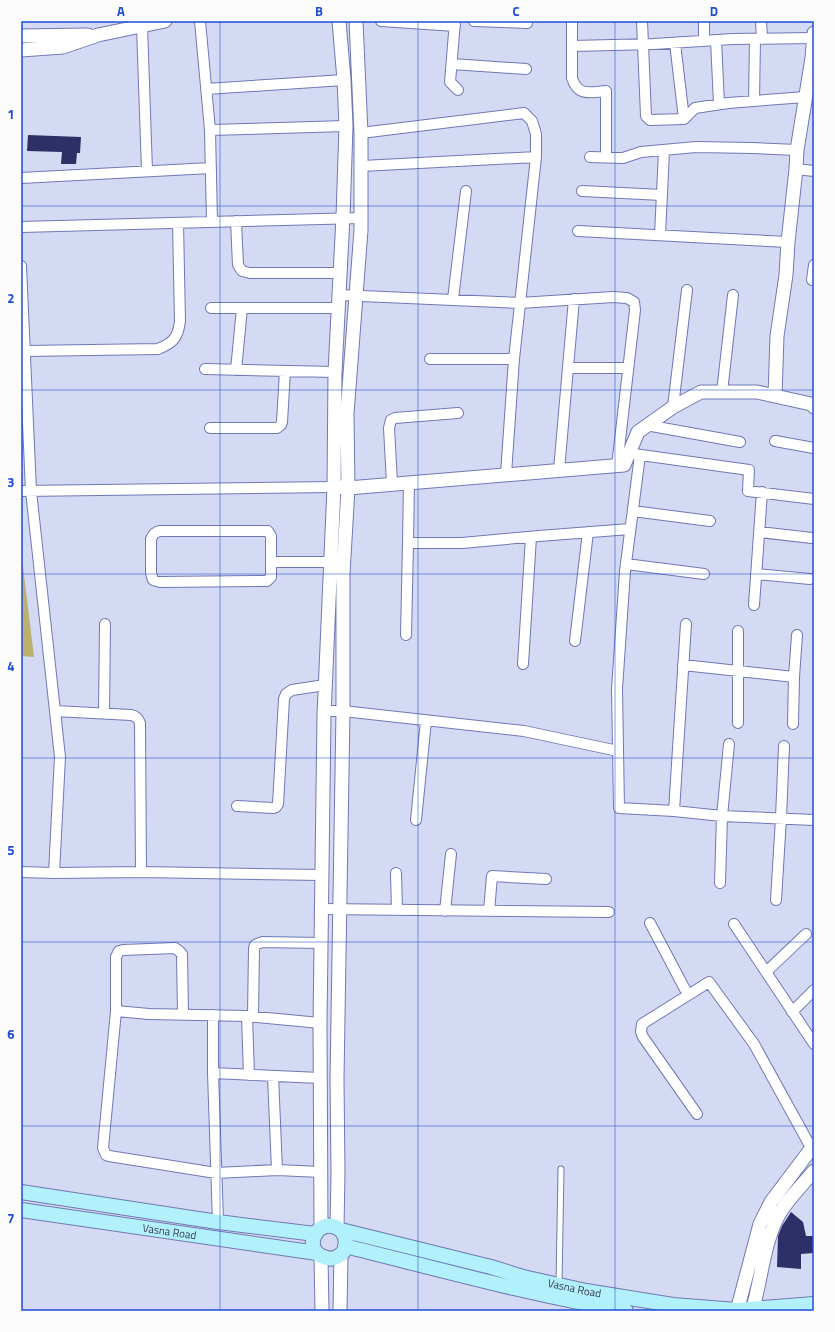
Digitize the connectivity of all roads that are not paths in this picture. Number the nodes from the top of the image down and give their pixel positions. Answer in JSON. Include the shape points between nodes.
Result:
{"nodes":[{"id":1,"x":165,"y":21,"type":"edge"},
{"id":2,"x":200,"y":21,"type":"edge"},
{"id":3,"x":339,"y":21,"type":"edge"},
{"id":4,"x":356,"y":21,"type":"edge"},
{"id":5,"x":381,"y":21,"type":"edge"},
{"id":6,"x":474,"y":21,"type":"edge"},
{"id":7,"x":572,"y":21,"type":"edge"},
{"id":8,"x":642,"y":21,"type":"edge"},
{"id":9,"x":704,"y":21,"type":"edge"},
{"id":10,"x":762,"y":21,"type":"edge"},
{"id":11,"x":527,"y":23,"type":"dead end"},
{"id":12,"x":455,"y":24,"type":"edge"},
{"id":13,"x":142,"y":26,"type":"junction"},
{"id":14,"x":814,"y":33,"type":"edge"},
{"id":15,"x":98,"y":35,"type":"junction"},
{"id":16,"x":21,"y":36,"type":"edge"},
{"id":17,"x":814,"y":38,"type":"edge"},
{"id":18,"x":759,"y":39,"type":"junction"},
{"id":19,"x":716,"y":40,"type":"junction"},
{"id":20,"x":704,"y":41,"type":"junction"},
{"id":21,"x":675,"y":43,"type":"junction"},
{"id":22,"x":643,"y":45,"type":"junction"},
{"id":23,"x":572,"y":46,"type":"junction"},
{"id":24,"x":21,"y":50,"type":"edge"},
{"id":25,"x":813,"y":63,"type":"edge"},
{"id":26,"x":452,"y":64,"type":"junction"},
{"id":27,"x":526,"y":69,"type":"dead end"},
{"id":28,"x":344,"y":80,"type":"junction"},
{"id":29,"x":206,"y":89,"type":"junction"},
{"id":30,"x":458,"y":90,"type":"dead end"},
{"id":31,"x":805,"y":97,"type":"junction"},
{"id":32,"x":754,"y":101,"type":"junction"},
{"id":33,"x":719,"y":104,"type":"junction"},
{"id":34,"x":684,"y":119,"type":"junction"},
{"id":35,"x":346,"y":126,"type":"junction"},
{"id":36,"x":210,"y":130,"type":"junction"},
{"id":37,"x":361,"y":133,"type":"junction"},
{"id":38,"x":797,"y":150,"type":"junction"},
{"id":39,"x":664,"y":151,"type":"junction"},
{"id":40,"x":590,"y":157,"type":"dead end"},
{"id":41,"x":606,"y":157,"type":"junction"},
{"id":42,"x":536,"y":158,"type":"junction"},
{"id":43,"x":362,"y":166,"type":"junction"},
{"id":44,"x":211,"y":168,"type":"junction"},
{"id":45,"x":796,"y":169,"type":"junction"},
{"id":46,"x":147,"y":171,"type":"junction"},
{"id":47,"x":814,"y":171,"type":"edge"},
{"id":48,"x":21,"y":178,"type":"edge"},
{"id":49,"x":466,"y":191,"type":"dead end"},
{"id":50,"x":582,"y":191,"type":"dead end"},
{"id":51,"x":662,"y":196,"type":"junction"},
{"id":52,"x":343,"y":218,"type":"junction"},
{"id":53,"x":361,"y":218,"type":"junction"},
{"id":54,"x":236,"y":221,"type":"junction"},
{"id":55,"x":178,"y":222,"type":"junction"},
{"id":56,"x":212,"y":222,"type":"junction"},
{"id":57,"x":21,"y":227,"type":"edge"},
{"id":58,"x":578,"y":231,"type":"dead end"},
{"id":59,"x":660,"y":236,"type":"junction"},
{"id":60,"x":788,"y":242,"type":"junction"},
{"id":61,"x":814,"y":265,"type":"edge"},
{"id":62,"x":21,"y":266,"type":"edge"},
{"id":63,"x":340,"y":273,"type":"junction"},
{"id":64,"x":812,"y":280,"type":"dead end"},
{"id":65,"x":687,"y":290,"type":"dead end"},
{"id":66,"x":733,"y":295,"type":"dead end"},
{"id":67,"x":355,"y":296,"type":"junction"},
{"id":68,"x":453,"y":299,"type":"junction"},
{"id":69,"x":574,"y":299,"type":"junction"},
{"id":70,"x":338,"y":302,"type":"junction"},
{"id":71,"x":520,"y":303,"type":"junction"},
{"id":72,"x":211,"y":308,"type":"dead end"},
{"id":73,"x":242,"y":308,"type":"junction"},
{"id":74,"x":25,"y":351,"type":"junction"},
{"id":75,"x":430,"y":359,"type":"dead end"},
{"id":76,"x":514,"y":359,"type":"junction"},
{"id":77,"x":23,"y":367,"type":"edge"},
{"id":78,"x":568,"y":368,"type":"junction"},
{"id":79,"x":628,"y":368,"type":"junction"},
{"id":80,"x":205,"y":369,"type":"dead end"},
{"id":81,"x":236,"y":370,"type":"junction"},
{"id":82,"x":285,"y":371,"type":"junction"},
{"id":83,"x":335,"y":372,"type":"junction"},
{"id":84,"x":722,"y":392,"type":"junction"},
{"id":85,"x":775,"y":396,"type":"junction"},
{"id":86,"x":673,"y":407,"type":"junction"},
{"id":87,"x":814,"y":407,"type":"edge"},
{"id":88,"x":458,"y":413,"type":"dead end"},
{"id":89,"x":646,"y":425,"type":"junction"},
{"id":90,"x":210,"y":428,"type":"dead end"},
{"id":91,"x":774,"y":441,"type":"dead end"},
{"id":92,"x":740,"y":442,"type":"dead end"},
{"id":93,"x":814,"y":448,"type":"edge"},
{"id":94,"x":634,"y":454,"type":"junction"},
{"id":95,"x":617,"y":466,"type":"junction"},
{"id":96,"x":559,"y":470,"type":"junction"},
{"id":97,"x":506,"y":474,"type":"junction"},
{"id":98,"x":408,"y":482,"type":"junction"},
{"id":99,"x":392,"y":483,"type":"junction"},
{"id":100,"x":334,"y":487,"type":"junction"},
{"id":101,"x":348,"y":488,"type":"junction"},
{"id":102,"x":21,"y":491,"type":"edge"},
{"id":103,"x":32,"y":491,"type":"junction"},
{"id":104,"x":762,"y":492,"type":"junction"},
{"id":105,"x":814,"y":499,"type":"edge"},
{"id":106,"x":633,"y":511,"type":"junction"},
{"id":107,"x":710,"y":521,"type":"dead end"},
{"id":108,"x":630,"y":529,"type":"junction"},
{"id":109,"x":588,"y":532,"type":"junction"},
{"id":110,"x":759,"y":532,"type":"junction"},
{"id":111,"x":531,"y":537,"type":"junction"},
{"id":112,"x":812,"y":538,"type":"dead end"},
{"id":113,"x":408,"y":543,"type":"junction"},
{"id":114,"x":271,"y":562,"type":"junction"},
{"id":115,"x":330,"y":562,"type":"junction"},
{"id":116,"x":626,"y":564,"type":"junction"},
{"id":117,"x":704,"y":574,"type":"dead end"},
{"id":118,"x":756,"y":574,"type":"junction"},
{"id":119,"x":810,"y":579,"type":"dead end"},
{"id":120,"x":754,"y":605,"type":"dead end"},
{"id":121,"x":105,"y":624,"type":"dead end"},
{"id":122,"x":686,"y":624,"type":"dead end"},
{"id":123,"x":738,"y":631,"type":"dead end"},
{"id":124,"x":797,"y":634,"type":"dead end"},
{"id":125,"x":406,"y":635,"type":"dead end"},
{"id":126,"x":575,"y":641,"type":"dead end"},
{"id":127,"x":523,"y":664,"type":"dead end"},
{"id":128,"x":683,"y":665,"type":"junction"},
{"id":129,"x":737,"y":670,"type":"junction"},
{"id":130,"x":794,"y":677,"type":"junction"},
{"id":131,"x":325,"y":685,"type":"junction"},
{"id":132,"x":55,"y":711,"type":"junction"},
{"id":133,"x":324,"y":711,"type":"junction"},
{"id":134,"x":343,"y":711,"type":"junction"},
{"id":135,"x":104,"y":712,"type":"junction"},
{"id":136,"x":426,"y":720,"type":"junction"},
{"id":137,"x":738,"y":723,"type":"dead end"},
{"id":138,"x":793,"y":724,"type":"dead end"},
{"id":139,"x":729,"y":744,"type":"dead end"},
{"id":140,"x":784,"y":746,"type":"dead end"},
{"id":141,"x":618,"y":750,"type":"junction"},
{"id":142,"x":237,"y":806,"type":"dead end"},
{"id":143,"x":674,"y":811,"type":"junction"},
{"id":144,"x":722,"y":816,"type":"junction"},
{"id":145,"x":781,"y":818,"type":"junction"},
{"id":146,"x":416,"y":820,"type":"dead end"},
{"id":147,"x":814,"y":820,"type":"edge"},
{"id":148,"x":451,"y":854,"type":"dead end"},
{"id":149,"x":21,"y":872,"type":"edge"},
{"id":150,"x":141,"y":872,"type":"junction"},
{"id":151,"x":54,"y":873,"type":"junction"},
{"id":152,"x":396,"y":873,"type":"dead end"},
{"id":153,"x":321,"y":875,"type":"junction"},
{"id":154,"x":546,"y":879,"type":"dead end"},
{"id":155,"x":720,"y":883,"type":"dead end"},
{"id":156,"x":776,"y":900,"type":"dead end"},
{"id":157,"x":321,"y":908,"type":"junction"},
{"id":158,"x":340,"y":909,"type":"junction"},
{"id":159,"x":397,"y":910,"type":"junction"},
{"id":160,"x":445,"y":911,"type":"junction"},
{"id":161,"x":490,"y":912,"type":"junction"},
{"id":162,"x":609,"y":912,"type":"dead end"},
{"id":163,"x":650,"y":922,"type":"dead end"},
{"id":164,"x":734,"y":924,"type":"dead end"},
{"id":165,"x":806,"y":934,"type":"dead end"},
{"id":166,"x":320,"y":943,"type":"junction"},
{"id":167,"x":766,"y":972,"type":"junction"},
{"id":168,"x":814,"y":990,"type":"edge"},
{"id":169,"x":688,"y":995,"type":"junction"},
{"id":170,"x":116,"y":1011,"type":"junction"},
{"id":171,"x":792,"y":1012,"type":"junction"},
{"id":172,"x":183,"y":1014,"type":"junction"},
{"id":173,"x":213,"y":1015,"type":"junction"},
{"id":174,"x":250,"y":1016,"type":"junction"},
{"id":175,"x":320,"y":1023,"type":"junction"},
{"id":176,"x":814,"y":1044,"type":"edge"},
{"id":177,"x":213,"y":1073,"type":"junction"},
{"id":178,"x":249,"y":1075,"type":"junction"},
{"id":179,"x":273,"y":1076,"type":"junction"},
{"id":180,"x":320,"y":1078,"type":"junction"},
{"id":181,"x":697,"y":1114,"type":"dead end"},
{"id":182,"x":813,"y":1148,"type":"edge"},
{"id":183,"x":561,"y":1169,"type":"dead end"},
{"id":184,"x":277,"y":1170,"type":"junction"},
{"id":185,"x":814,"y":1171,"type":"edge"},
{"id":186,"x":321,"y":1172,"type":"junction"},
{"id":187,"x":216,"y":1173,"type":"junction"},
{"id":188,"x":21,"y":1192,"type":"edge"},
{"id":189,"x":21,"y":1210,"type":"edge"},
{"id":190,"x":218,"y":1222,"type":"junction"},
{"id":191,"x":339,"y":1229,"type":"junction"},
{"id":192,"x":318,"y":1231,"type":"junction"},
{"id":193,"x":343,"y":1250,"type":"junction"},
{"id":194,"x":319,"y":1254,"type":"junction"},
{"id":195,"x":491,"y":1267,"type":"junction"},
{"id":196,"x":487,"y":1282,"type":"junction"},
{"id":197,"x":559,"y":1285,"type":"junction"},
{"id":198,"x":814,"y":1304,"type":"edge"},
{"id":199,"x":585,"y":1308,"type":"edge"},
{"id":200,"x":737,"y":1310,"type":"edge"},
{"id":201,"x":753,"y":1310,"type":"edge"},
{"id":202,"x":322,"y":1311,"type":"edge"},
{"id":203,"x":340,"y":1311,"type":"edge"},
{"id":204,"x":626,"y":1311,"type":"edge"}],
"edges":[{"from":1,"to":13,"type":"street"},
{"from":2,"to":29,"type":"street"},
{"from":3,"to":28,"type":"street"},
{"from":4,"to":37,"type":"street"},
{"from":5,"to":12,"type":"street"},
{"from":6,"to":11,"type":"street"},
{"from":7,"to":23,"type":"street"},
{"from":8,"to":22,"type":"street"},
{"from":9,"to":20,"type":"street"},
{"from":10,"to":18,"type":"street"},
{"from":12,"to":26,"type":"street"},
{"from":13,"to":15,"type":"street"},
{"from":13,"to":46,"type":"street"},
{"from":14,"to":17,"type":"street"},
{"from":15,"to":16,"type":"street"},
{"from":15,"to":24,"type":"street","via":[[63,47]]},
{"from":17,"to":18,"type":"street"},
{"from":17,"to":25,"type":"street"},
{"from":18,"to":19,"type":"street"},
{"from":18,"to":32,"type":"street"},
{"from":19,"to":20,"type":"street"},
{"from":19,"to":33,"type":"street"},
{"from":20,"to":21,"type":"street"},
{"from":21,"to":22,"type":"street"},
{"from":21,"to":34,"type":"street"},
{"from":22,"to":23,"type":"street"},
{"from":22,"to":34,"type":"street","via":[[646,116],[650,120]]},
{"from":23,"to":41,"type":"street","via":[[572,78],[575,86],[580,91],[606,91]]},
{"from":25,"to":31,"type":"street"},
{"from":26,"to":27,"type":"street"},
{"from":26,"to":30,"type":"street","via":[[450,82]]},
{"from":28,"to":29,"type":"street"},
{"from":28,"to":35,"type":"street"},
{"from":29,"to":36,"type":"street"},
{"from":31,"to":32,"type":"street"},
{"from":31,"to":38,"type":"street"},
{"from":32,"to":33,"type":"street"},
{"from":33,"to":34,"type":"street","via":[[695,108]]},
{"from":35,"to":36,"type":"street"},
{"from":35,"to":52,"type":"street"},
{"from":36,"to":44,"type":"street"},
{"from":37,"to":42,"type":"street","via":[[524,113],[532,121],[536,134]]},
{"from":37,"to":43,"type":"street"},
{"from":38,"to":39,"type":"street","via":[[696,147]]},
{"from":38,"to":45,"type":"street"},
{"from":39,"to":41,"type":"street","via":[[641,152],[623,158]]},
{"from":39,"to":51,"type":"street"},
{"from":40,"to":41,"type":"street"},
{"from":42,"to":43,"type":"street"},
{"from":42,"to":71,"type":"street"},
{"from":43,"to":53,"type":"street"},
{"from":44,"to":46,"type":"street"},
{"from":44,"to":56,"type":"street"},
{"from":45,"to":47,"type":"street"},
{"from":45,"to":60,"type":"street"},
{"from":46,"to":48,"type":"street"},
{"from":49,"to":68,"type":"street"},
{"from":50,"to":51,"type":"street"},
{"from":51,"to":59,"type":"street"},
{"from":52,"to":53,"type":"street"},
{"from":52,"to":54,"type":"street"},
{"from":52,"to":63,"type":"street"},
{"from":53,"to":67,"type":"street"},
{"from":54,"to":56,"type":"street"},
{"from":54,"to":63,"type":"street","via":[[238,265],[242,271]]},
{"from":55,"to":56,"type":"street"},
{"from":55,"to":57,"type":"street"},
{"from":55,"to":74,"type":"street","via":[[180,321],[179,332],[174,340],[158,349]]},
{"from":58,"to":59,"type":"street"},
{"from":59,"to":60,"type":"street"},
{"from":60,"to":85,"type":"street","via":[[777,336]]},
{"from":61,"to":64,"type":"street"},
{"from":62,"to":74,"type":"street"},
{"from":63,"to":70,"type":"street"},
{"from":65,"to":86,"type":"street"},
{"from":66,"to":84,"type":"street"},
{"from":67,"to":68,"type":"street"},
{"from":67,"to":70,"type":"street"},
{"from":67,"to":101,"type":"street","via":[[347,414]]},
{"from":68,"to":71,"type":"street"},
{"from":69,"to":71,"type":"street"},
{"from":69,"to":78,"type":"street"},
{"from":69,"to":79,"type":"street","via":[[627,298],[634,302]]},
{"from":70,"to":73,"type":"street"},
{"from":70,"to":83,"type":"street"},
{"from":71,"to":76,"type":"street"},
{"from":72,"to":73,"type":"street"},
{"from":73,"to":81,"type":"street"},
{"from":74,"to":77,"type":"street"},
{"from":75,"to":76,"type":"street"},
{"from":76,"to":97,"type":"street"},
{"from":77,"to":103,"type":"street"},
{"from":78,"to":79,"type":"street"},
{"from":78,"to":96,"type":"street"},
{"from":79,"to":95,"type":"street"},
{"from":80,"to":81,"type":"street"},
{"from":81,"to":82,"type":"street"},
{"from":82,"to":83,"type":"street"},
{"from":82,"to":90,"type":"street","via":[[282,422],[278,428]]},
{"from":83,"to":100,"type":"street"},
{"from":84,"to":85,"type":"street","via":[[757,392]]},
{"from":84,"to":86,"type":"street","via":[[701,392]]},
{"from":85,"to":87,"type":"street","via":[[811,404]]},
{"from":86,"to":89,"type":"street"},
{"from":88,"to":99,"type":"street","via":[[392,420],[389,428]]},
{"from":89,"to":92,"type":"street"},
{"from":89,"to":94,"type":"street","via":[[638,432]]},
{"from":91,"to":93,"type":"street"},
{"from":94,"to":95,"type":"street","via":[[624,465]]},
{"from":94,"to":104,"type":"street","via":[[749,470],[748,491]]},
{"from":94,"to":106,"type":"street"},
{"from":95,"to":96,"type":"street"},
{"from":96,"to":97,"type":"street"},
{"from":97,"to":98,"type":"street"},
{"from":98,"to":99,"type":"street"},
{"from":98,"to":113,"type":"street"},
{"from":99,"to":101,"type":"street"},
{"from":100,"to":101,"type":"street"},
{"from":100,"to":103,"type":"street"},
{"from":100,"to":115,"type":"street"},
{"from":101,"to":134,"type":"street","via":[[343,574]]},
{"from":102,"to":103,"type":"street"},
{"from":103,"to":132,"type":"street"},
{"from":104,"to":105,"type":"street"},
{"from":104,"to":110,"type":"street"},
{"from":106,"to":107,"type":"street"},
{"from":106,"to":108,"type":"street"},
{"from":108,"to":109,"type":"street"},
{"from":108,"to":116,"type":"street"},
{"from":109,"to":111,"type":"street"},
{"from":109,"to":126,"type":"street"},
{"from":110,"to":112,"type":"street"},
{"from":110,"to":118,"type":"street"},
{"from":111,"to":113,"type":"street","via":[[462,543]]},
{"from":111,"to":127,"type":"street"},
{"from":113,"to":125,"type":"street"},
{"from":114,"to":114,"type":"street","via":[[271,577],[267,580],[160,582],[153,580],[151,573],[151,539],[155,532],[160,531],[268,531],[271,536]]},
{"from":114,"to":115,"type":"street"},
{"from":115,"to":131,"type":"street"},
{"from":116,"to":117,"type":"street"},
{"from":116,"to":141,"type":"street","via":[[617,689]]},
{"from":118,"to":119,"type":"street"},
{"from":118,"to":120,"type":"street"},
{"from":121,"to":135,"type":"street"},
{"from":122,"to":128,"type":"street"},
{"from":123,"to":129,"type":"street"},
{"from":124,"to":130,"type":"street"},
{"from":128,"to":129,"type":"street"},
{"from":128,"to":143,"type":"street"},
{"from":129,"to":130,"type":"street"},
{"from":129,"to":137,"type":"street"},
{"from":130,"to":138,"type":"street"},
{"from":131,"to":133,"type":"street"},
{"from":131,"to":142,"type":"street","via":[[292,690],[284,698],[276,807]]},
{"from":132,"to":135,"type":"street"},
{"from":132,"to":151,"type":"street","via":[[60,757]]},
{"from":133,"to":134,"type":"street"},
{"from":133,"to":153,"type":"street"},
{"from":134,"to":136,"type":"street"},
{"from":134,"to":158,"type":"street"},
{"from":135,"to":150,"type":"street","via":[[135,715],[139,718]]},
{"from":136,"to":141,"type":"street","via":[[528,732]]},
{"from":136,"to":146,"type":"street"},
{"from":139,"to":144,"type":"street"},
{"from":140,"to":145,"type":"street"},
{"from":141,"to":143,"type":"street","via":[[619,808]]},
{"from":143,"to":144,"type":"street"},
{"from":144,"to":145,"type":"street"},
{"from":144,"to":155,"type":"street"},
{"from":145,"to":147,"type":"street"},
{"from":145,"to":156,"type":"street"},
{"from":148,"to":160,"type":"street"},
{"from":149,"to":151,"type":"street"},
{"from":150,"to":151,"type":"street"},
{"from":150,"to":153,"type":"street"},
{"from":152,"to":159,"type":"street"},
{"from":153,"to":157,"type":"street"},
{"from":154,"to":161,"type":"street","via":[[492,876]]},
{"from":157,"to":158,"type":"street"},
{"from":157,"to":166,"type":"street"},
{"from":158,"to":159,"type":"street"},
{"from":158,"to":191,"type":"street","via":[[337,1079]]},
{"from":159,"to":160,"type":"street"},
{"from":160,"to":161,"type":"street"},
{"from":161,"to":162,"type":"street"},
{"from":163,"to":169,"type":"street"},
{"from":164,"to":167,"type":"street"},
{"from":165,"to":167,"type":"street"},
{"from":166,"to":174,"type":"street","via":[[262,942],[255,945]]},
{"from":166,"to":175,"type":"street"},
{"from":167,"to":171,"type":"street"},
{"from":168,"to":171,"type":"street"},
{"from":169,"to":181,"type":"street","via":[[642,1024],[642,1032]]},
{"from":169,"to":182,"type":"street","via":[[709,982],[754,1044]]},
{"from":170,"to":172,"type":"street"},
{"from":170,"to":172,"type":"street","via":[[116,957],[119,951],[175,948],[182,954]]},
{"from":170,"to":187,"type":"street","via":[[104,1152],[109,1156]]},
{"from":171,"to":176,"type":"street"},
{"from":172,"to":173,"type":"street"},
{"from":173,"to":174,"type":"street"},
{"from":173,"to":177,"type":"street"},
{"from":174,"to":175,"type":"street"},
{"from":174,"to":178,"type":"street"},
{"from":175,"to":180,"type":"street"},
{"from":177,"to":178,"type":"street"},
{"from":177,"to":187,"type":"street"},
{"from":178,"to":179,"type":"street"},
{"from":179,"to":180,"type":"street"},
{"from":179,"to":184,"type":"street"},
{"from":180,"to":186,"type":"street"},
{"from":182,"to":200,"type":"street","via":[[771,1202],[760,1224]]},
{"from":183,"to":197,"type":"lane"},
{"from":184,"to":186,"type":"street"},
{"from":184,"to":187,"type":"street"},
{"from":185,"to":201,"type":"street","via":[[787,1202],[774,1226]]},
{"from":186,"to":192,"type":"street"},
{"from":187,"to":190,"type":"street"},
{"from":188,"to":190,"type":"main road","name":"Vasna Road"},
{"from":189,"to":194,"type":"main road","name":"Vasna Road"},
{"from":190,"to":192,"type":"main road","name":"Vasna Road"},
{"from":191,"to":192,"type":"main road","via":[[328,1226]]},
{"from":191,"to":193,"type":"main road","via":[[346,1239]]},
{"from":191,"to":195,"type":"main road","name":"Vasna Road"},
{"from":192,"to":194,"type":"main road","via":[[313,1243]]},
{"from":193,"to":194,"type":"main road","via":[[335,1258]]},
{"from":193,"to":196,"type":"main road","name":"Vasna Road"},
{"from":193,"to":203,"type":"street"},
{"from":194,"to":202,"type":"street"},
{"from":195,"to":196,"type":"main road"},
{"from":195,"to":197,"type":"main road","name":"Vasna Road"},
{"from":196,"to":199,"type":"main road","name":"Vasna Road"},
{"from":197,"to":200,"type":"main road","name":"Vasna Road","via":[[674,1304]]},
{"from":198,"to":201,"type":"main road","name":"Vasna Road"},
{"from":199,"to":204,"type":"main road","name":"Vasna Road"},
{"from":200,"to":201,"type":"main road","name":"Vasna Road"}]}
